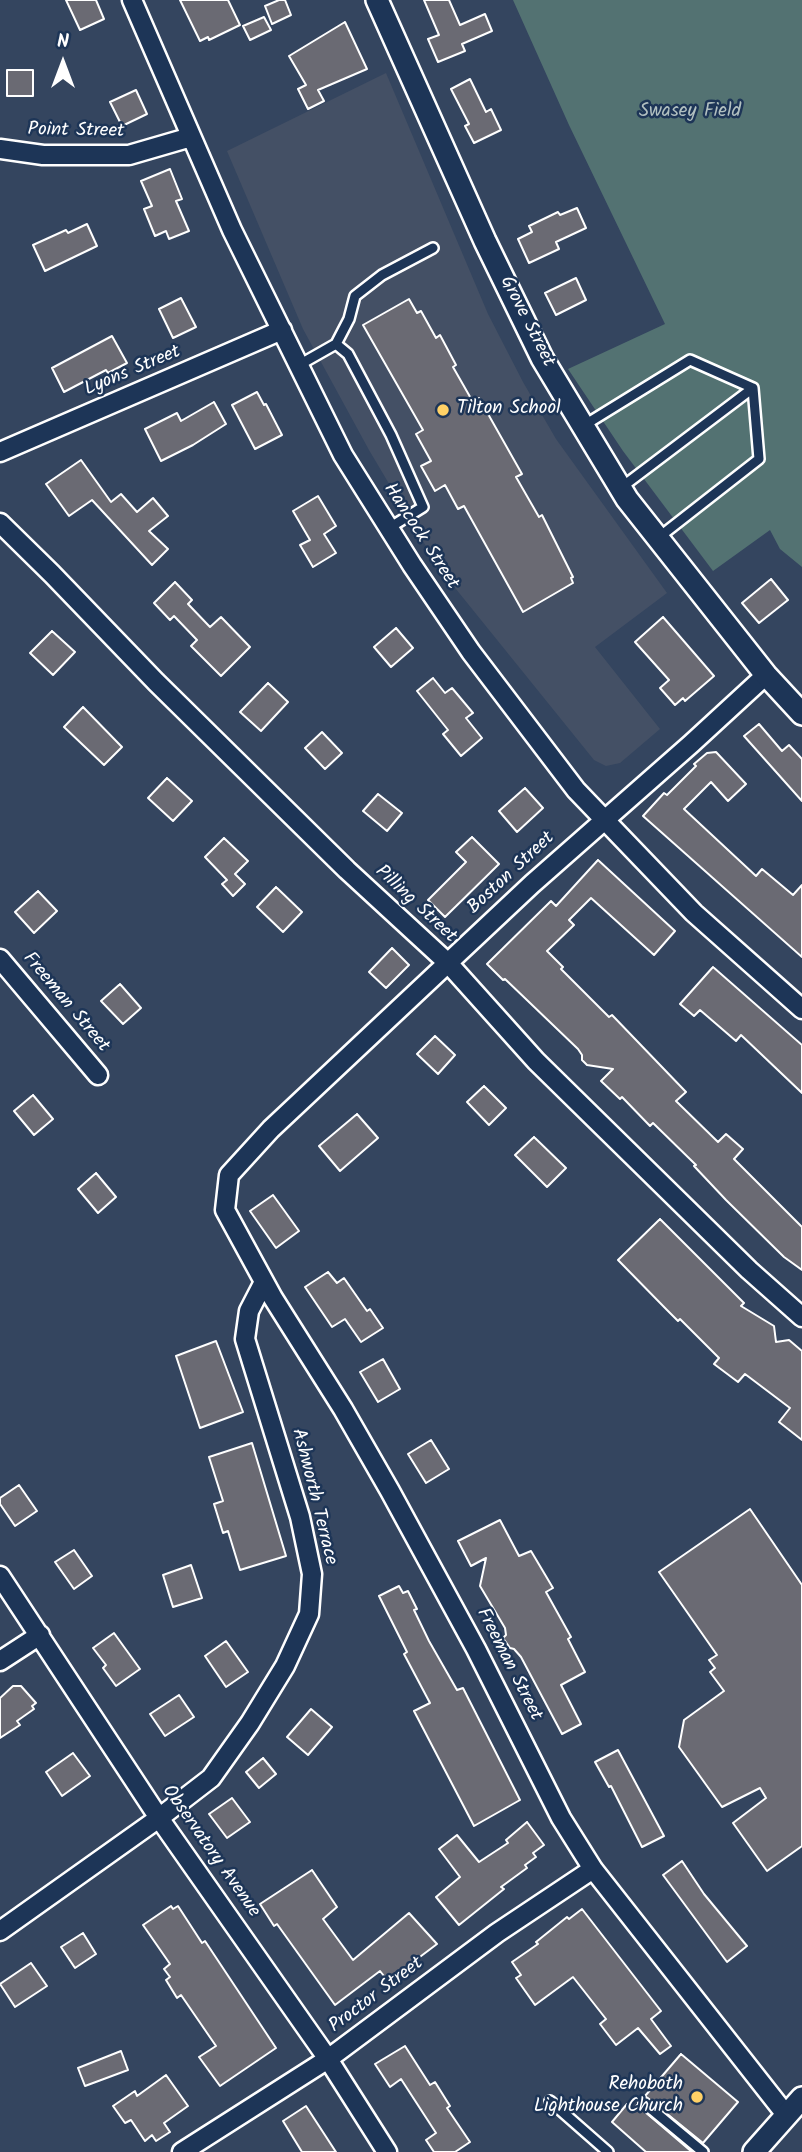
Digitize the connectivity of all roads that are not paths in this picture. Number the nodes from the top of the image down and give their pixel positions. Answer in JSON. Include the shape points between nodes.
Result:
{"nodes":[{"id":1,"x":132,"y":0,"type":"edge"},
{"id":2,"x":377,"y":0,"type":"edge"},
{"id":3,"x":191,"y":137,"type":"junction"},
{"id":4,"x":0,"y":149,"type":"edge"},
{"id":5,"x":433,"y":248,"type":"dead end"},
{"id":6,"x":282,"y":330,"type":"junction"},
{"id":7,"x":336,"y":344,"type":"junction"},
{"id":8,"x":299,"y":365,"type":"junction"},
{"id":9,"x":753,"y":388,"type":"junction"},
{"id":10,"x":583,"y":426,"type":"junction"},
{"id":11,"x":0,"y":452,"type":"edge"},
{"id":12,"x":620,"y":489,"type":"junction"},
{"id":13,"x":0,"y":523,"type":"edge"},
{"id":14,"x":389,"y":528,"type":"junction"},
{"id":15,"x":658,"y":538,"type":"junction"},
{"id":16,"x":766,"y":675,"type":"junction"},
{"id":17,"x":802,"y":714,"type":"edge"},
{"id":18,"x":604,"y":819,"type":"junction"},
{"id":19,"x":0,"y":960,"type":"edge"},
{"id":20,"x":448,"y":963,"type":"junction"},
{"id":21,"x":802,"y":1009,"type":"edge"},
{"id":22,"x":98,"y":1075,"type":"dead end"},
{"id":23,"x":225,"y":1210,"type":"joint"},
{"id":24,"x":264,"y":1282,"type":"junction"},
{"id":25,"x":802,"y":1317,"type":"edge"},
{"id":26,"x":0,"y":1576,"type":"edge"},
{"id":27,"x":40,"y":1635,"type":"junction"},
{"id":28,"x":0,"y":1661,"type":"edge"},
{"id":29,"x":159,"y":1818,"type":"junction"},
{"id":30,"x":593,"y":1869,"type":"junction"},
{"id":31,"x":0,"y":1931,"type":"edge"},
{"id":32,"x":328,"y":2059,"type":"junction"},
{"id":33,"x":802,"y":2098,"type":"edge"},
{"id":34,"x":550,"y":2101,"type":"dead end"},
{"id":35,"x":644,"y":2103,"type":"dead end"},
{"id":36,"x":787,"y":2116,"type":"junction"},
{"id":37,"x":182,"y":2152,"type":"edge"},
{"id":38,"x":387,"y":2152,"type":"edge"},
{"id":39,"x":608,"y":2152,"type":"edge"},
{"id":40,"x":703,"y":2152,"type":"edge"},
{"id":41,"x":754,"y":2152,"type":"edge"}],
"edges":[{"from":1,"to":3,"type":"street","name":"Hancock Street"},
{"from":2,"to":10,"type":"street","name":"Grove Street","via":[[485,242],[542,358]]},
{"from":3,"to":4,"type":"street","name":"Point Street","via":[[129,155],[43,155]]},
{"from":3,"to":6,"type":"street","name":"Hancock Street"},
{"from":5,"to":7,"type":"lane","via":[[382,275],[355,296]]},
{"from":6,"to":8,"type":"street","name":"Hancock Street"},
{"from":6,"to":11,"type":"street","name":"Lyons Street"},
{"from":7,"to":8,"type":"lane"},
{"from":7,"to":14,"type":"lane","via":[[348,354],[423,507]]},
{"from":8,"to":14,"type":"street","name":"Hancock Street","via":[[343,455]]},
{"from":9,"to":10,"type":"lane","via":[[690,359]]},
{"from":9,"to":12,"type":"lane"},
{"from":9,"to":15,"type":"lane","via":[[759,458]]},
{"from":10,"to":12,"type":"street","name":"Grove Street"},
{"from":12,"to":15,"type":"street","name":"Grove Street"},
{"from":13,"to":20,"type":"street","name":"Pilling Street","via":[[346,870]]},
{"from":14,"to":18,"type":"street","name":"Hancock Street","via":[[471,652],[576,790]]},
{"from":15,"to":16,"type":"street","name":"Grove Street"},
{"from":16,"to":17,"type":"street","name":"Grove Street"},
{"from":16,"to":18,"type":"street","name":"Boston Street"},
{"from":18,"to":20,"type":"street","name":"Boston Street"},
{"from":18,"to":21,"type":"street","name":"Hancock Street","via":[[694,913]]},
{"from":19,"to":22,"type":"street","name":"Freeman Street"},
{"from":20,"to":23,"type":"street","name":"Boston Street","via":[[247,1154],[229,1175]]},
{"from":20,"to":25,"type":"street","name":"Pilling Street","via":[[536,1061]]},
{"from":23,"to":24,"type":"street","name":"Freeman Street"},
{"from":24,"to":29,"type":"street","name":"Ashworth Terrace","via":[[249,1311],[245,1339],[300,1517],[312,1574],[309,1614],[285,1667],[211,1778]]},
{"from":24,"to":30,"type":"street","name":"Freeman Street","via":[[390,1491],[561,1818]]},
{"from":26,"to":27,"type":"street","name":"Observatory Avenue"},
{"from":27,"to":28,"type":"street"},
{"from":27,"to":29,"type":"street","name":"Observatory Avenue"},
{"from":29,"to":31,"type":"street","name":"Ashworth Terrace"},
{"from":29,"to":32,"type":"street","name":"Observatory Avenue"},
{"from":30,"to":32,"type":"street","name":"Proctor Street","via":[[497,1933]]},
{"from":30,"to":36,"type":"street","name":"Freeman Street"},
{"from":32,"to":37,"type":"street","name":"Proctor Street"},
{"from":32,"to":38,"type":"street","name":"Observatory Avenue"},
{"from":33,"to":36,"type":"street"},
{"from":34,"to":39,"type":"lane"},
{"from":35,"to":40,"type":"lane"},
{"from":36,"to":41,"type":"street"}]}
